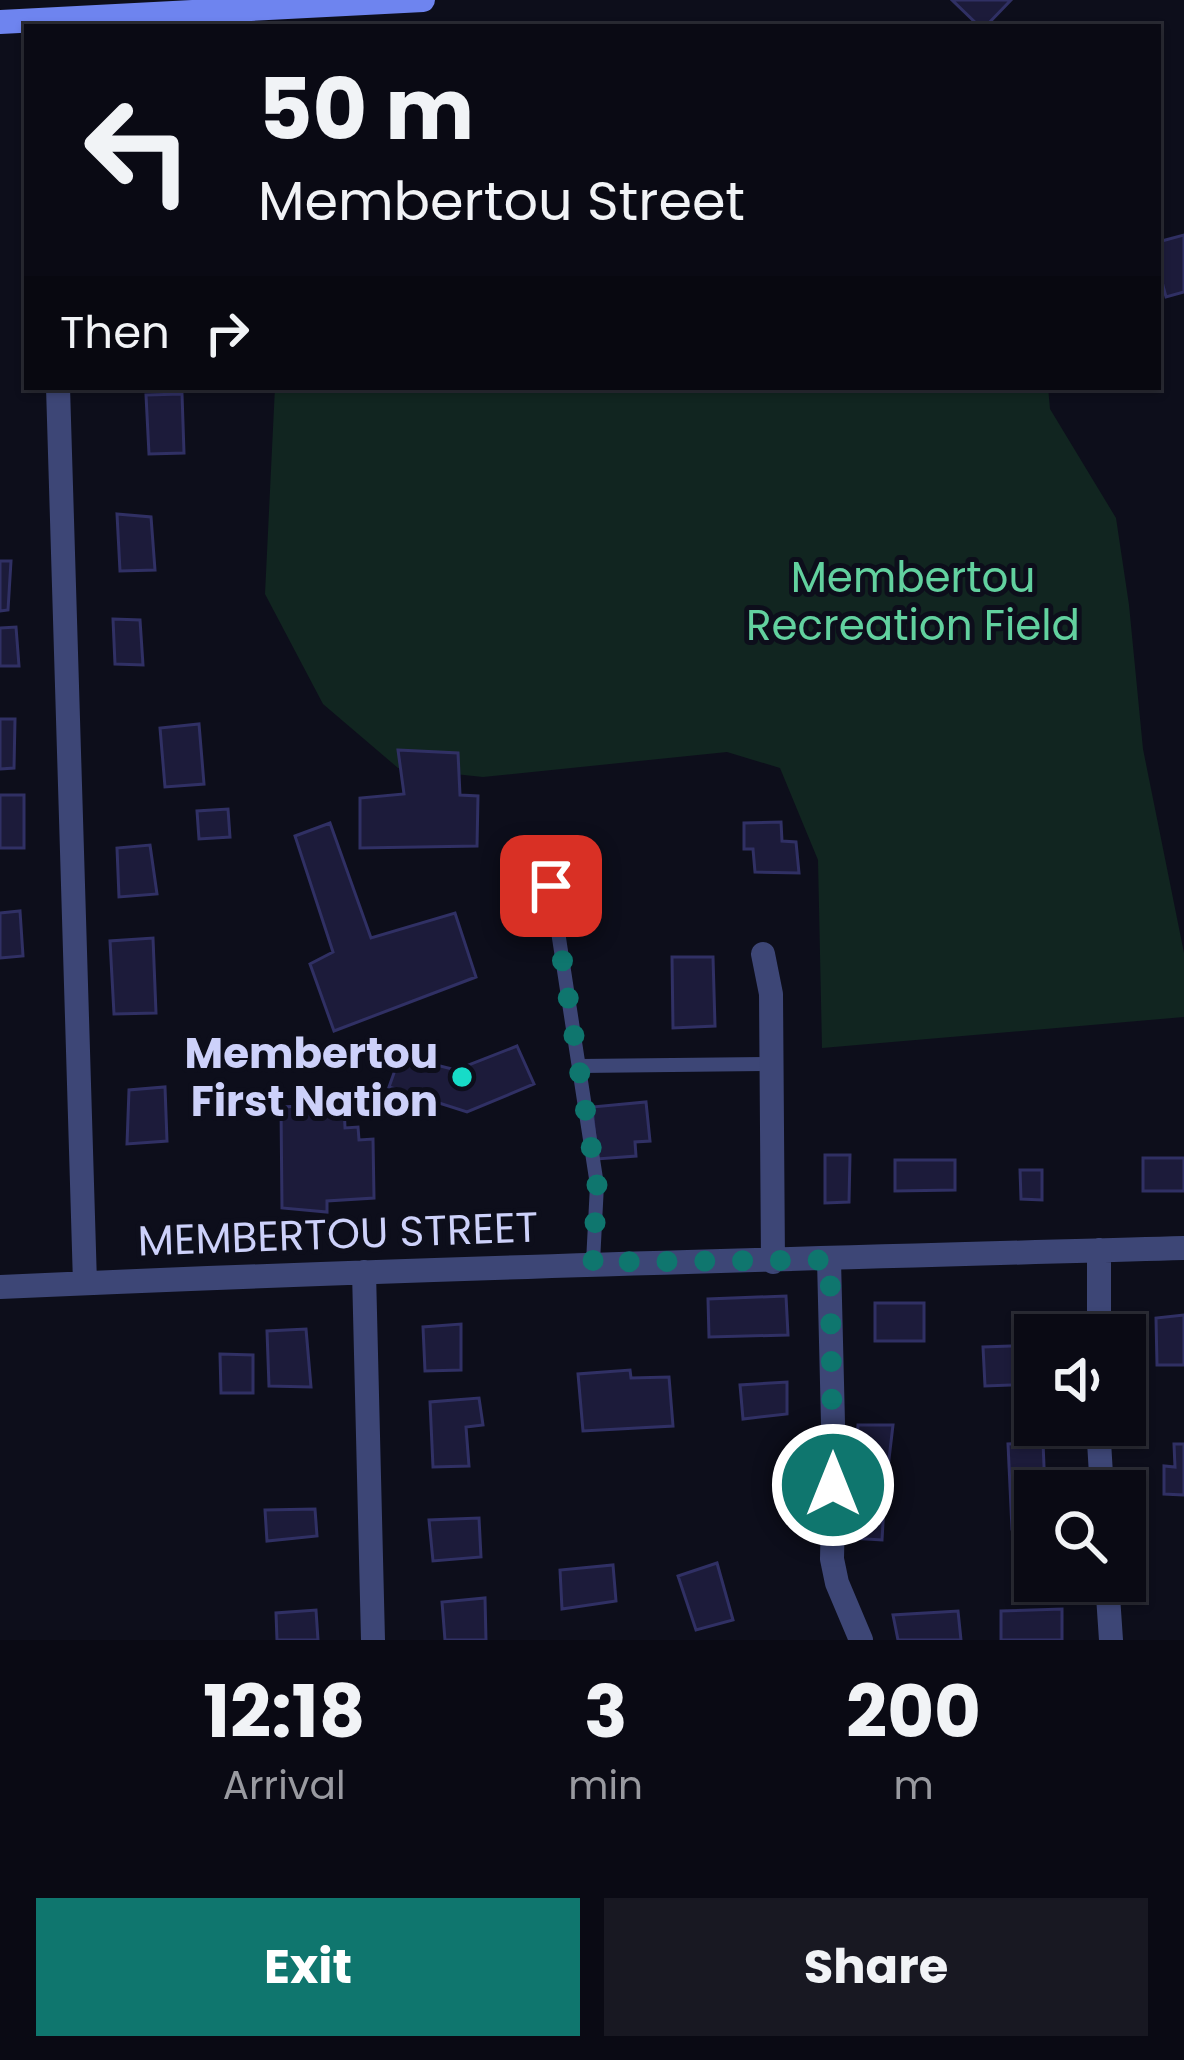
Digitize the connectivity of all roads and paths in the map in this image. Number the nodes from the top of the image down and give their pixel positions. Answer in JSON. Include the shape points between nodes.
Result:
{"nodes":[{"id":1,"x":423,"y":0,"type":"edge"},
{"id":2,"x":71,"y":16,"type":"edge"},
{"id":3,"x":0,"y":22,"type":"edge"},
{"id":4,"x":58,"y":390,"type":"edge"},
{"id":5,"x":551,"y":886,"type":"dead end"},
{"id":6,"x":763,"y":955,"type":"dead end"},
{"id":7,"x":772,"y":1064,"type":"junction"},
{"id":8,"x":580,"y":1066,"type":"junction"},
{"id":9,"x":1184,"y":1248,"type":"edge"},
{"id":10,"x":1100,"y":1250,"type":"junction"},
{"id":11,"x":830,"y":1260,"type":"junction"},
{"id":12,"x":593,"y":1262,"type":"junction"},
{"id":13,"x":773,"y":1262,"type":"junction"},
{"id":14,"x":364,"y":1272,"type":"junction"},
{"id":15,"x":86,"y":1283,"type":"junction"},
{"id":16,"x":0,"y":1288,"type":"edge"},
{"id":17,"x":1099,"y":1314,"type":"edge"},
{"id":18,"x":1109,"y":1602,"type":"edge"},
{"id":19,"x":373,"y":1640,"type":"edge"},
{"id":20,"x":861,"y":1640,"type":"edge"},
{"id":21,"x":1111,"y":1640,"type":"edge"}],
"edges":[{"from":1,"to":2,"type":"main road"},
{"from":2,"to":3,"type":"main road"},
{"from":4,"to":15,"type":"street"},
{"from":5,"to":8,"type":"lane"},
{"from":6,"to":7,"type":"street"},
{"from":7,"to":8,"type":"lane"},
{"from":7,"to":13,"type":"street"},
{"from":8,"to":12,"type":"lane","via":[[597,1185]]},
{"from":9,"to":10,"type":"street","name":"MEMBERTOU STREET"},
{"from":10,"to":11,"type":"street","name":"MEMBERTOU STREET"},
{"from":10,"to":17,"type":"street"},
{"from":11,"to":13,"type":"street","name":"MEMBERTOU STREET"},
{"from":11,"to":20,"type":"street","via":[[832,1559]]},
{"from":12,"to":13,"type":"street","name":"MEMBERTOU STREET"},
{"from":12,"to":14,"type":"street","name":"MEMBERTOU STREET"},
{"from":14,"to":15,"type":"street","name":"MEMBERTOU STREET"},
{"from":14,"to":19,"type":"street"},
{"from":15,"to":16,"type":"street","name":"MEMBERTOU STREET"},
{"from":18,"to":21,"type":"street"}]}
